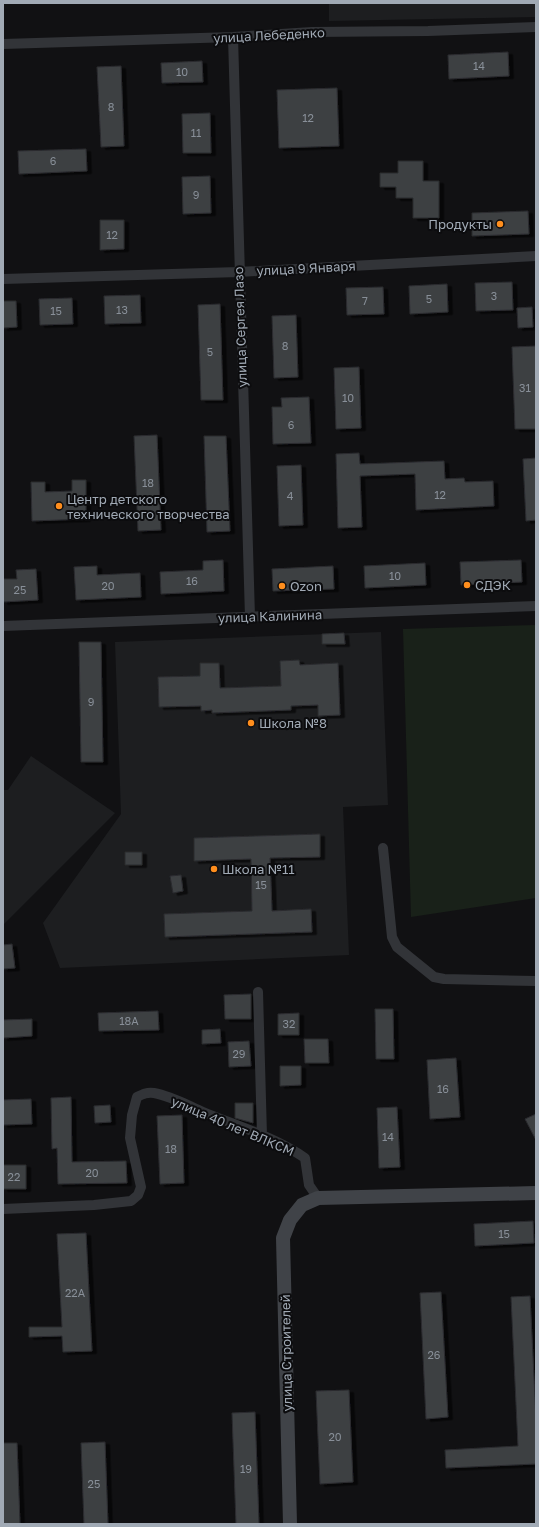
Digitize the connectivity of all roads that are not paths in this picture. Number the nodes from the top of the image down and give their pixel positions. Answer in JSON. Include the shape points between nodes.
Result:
{"nodes":[{"id":1,"x":536,"y":27,"type":"edge"},
{"id":2,"x":233,"y":37,"type":"junction"},
{"id":3,"x":3,"y":44,"type":"edge"},
{"id":4,"x":536,"y":256,"type":"edge"},
{"id":5,"x":238,"y":272,"type":"junction"},
{"id":6,"x":3,"y":279,"type":"edge"},
{"id":7,"x":536,"y":606,"type":"edge"},
{"id":8,"x":250,"y":617,"type":"junction"},
{"id":9,"x":3,"y":626,"type":"edge"},
{"id":10,"x":383,"y":848,"type":"dead end"},
{"id":11,"x":536,"y":981,"type":"edge"},
{"id":12,"x":258,"y":992,"type":"dead end"},
{"id":13,"x":262,"y":1136,"type":"junction"},
{"id":14,"x":536,"y":1193,"type":"edge"},
{"id":15,"x":318,"y":1198,"type":"junction"},
{"id":16,"x":3,"y":1209,"type":"edge"},
{"id":17,"x":290,"y":1524,"type":"edge"}],
"edges":[{"from":1,"to":2,"type":"street","name":"улица Лебеденко","via":[[312,32]]},
{"from":2,"to":3,"type":"street","name":"улица Лебеденко"},
{"from":2,"to":5,"type":"street","name":"улица Сергея Лазо"},
{"from":4,"to":5,"type":"street","name":"улица 9 Января"},
{"from":5,"to":6,"type":"street","name":"улица 9 Января"},
{"from":5,"to":8,"type":"street","name":"улица Сергея Лазо"},
{"from":7,"to":8,"type":"street","name":"улица Калинина"},
{"from":8,"to":9,"type":"street","name":"улица Калинина"},
{"from":10,"to":11,"type":"street","via":[[392,938],[397,947],[434,977],[444,980]]},
{"from":12,"to":13,"type":"street"},
{"from":13,"to":15,"type":"street","name":"улица 40 лет ВЛКСМ","via":[[305,1158],[309,1185]]},
{"from":13,"to":16,"type":"street","name":"улица 40 лет ВЛКСМ","via":[[172,1099],[154,1093],[144,1093],[137,1097],[132,1115],[130,1138],[141,1187],[138,1195],[131,1201]]},
{"from":14,"to":15,"type":"main road"},
{"from":15,"to":17,"type":"main road","name":"улица Строителей","via":[[302,1205],[290,1220],[283,1238]]}]}
